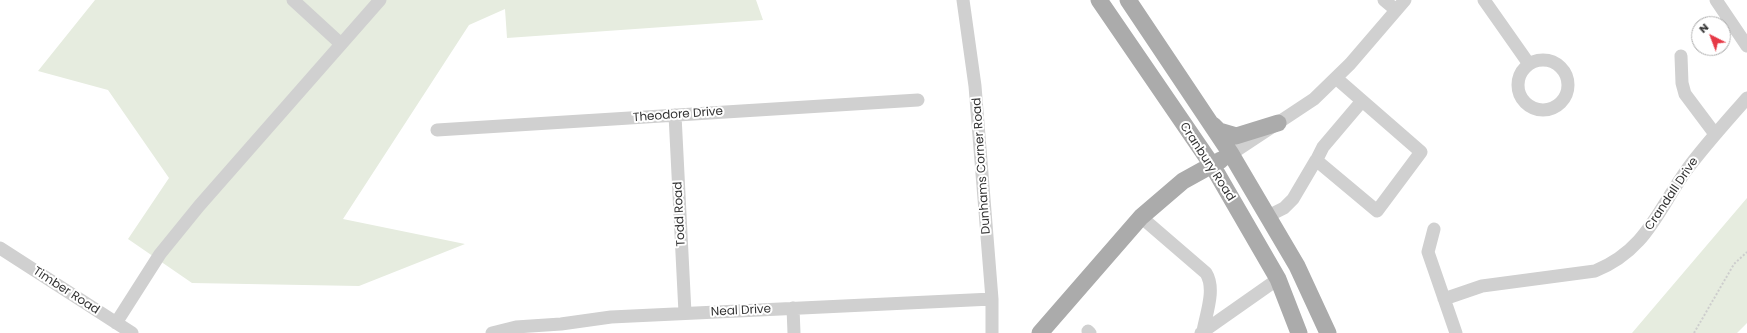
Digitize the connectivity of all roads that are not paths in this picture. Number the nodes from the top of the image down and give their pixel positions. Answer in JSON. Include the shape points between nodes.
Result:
{"nodes":[{"id":1,"x":292,"y":0,"type":"edge"},
{"id":2,"x":380,"y":0,"type":"edge"},
{"id":3,"x":963,"y":0,"type":"edge"},
{"id":4,"x":1099,"y":0,"type":"edge"},
{"id":5,"x":1128,"y":0,"type":"edge"},
{"id":6,"x":1384,"y":0,"type":"edge"},
{"id":7,"x":1405,"y":0,"type":"edge"},
{"id":8,"x":1484,"y":0,"type":"edge"},
{"id":9,"x":1716,"y":0,"type":"edge"},
{"id":10,"x":1396,"y":10,"type":"junction"},
{"id":11,"x":341,"y":44,"type":"junction"},
{"id":12,"x":1747,"y":46,"type":"edge"},
{"id":13,"x":1681,"y":56,"type":"dead end"},
{"id":14,"x":1529,"y":64,"type":"dead end"},
{"id":15,"x":1336,"y":78,"type":"junction"},
{"id":16,"x":1747,"y":98,"type":"edge"},
{"id":17,"x":918,"y":100,"type":"dead end"},
{"id":18,"x":1362,"y":101,"type":"junction"},
{"id":19,"x":675,"y":116,"type":"junction"},
{"id":20,"x":1210,"y":122,"type":"junction"},
{"id":21,"x":1278,"y":123,"type":"junction"},
{"id":22,"x":437,"y":130,"type":"dead end"},
{"id":23,"x":1715,"y":134,"type":"junction"},
{"id":24,"x":1231,"y":154,"type":"junction"},
{"id":25,"x":1316,"y":161,"type":"junction"},
{"id":26,"x":1212,"y":165,"type":"junction"},
{"id":27,"x":1268,"y":216,"type":"junction"},
{"id":28,"x":1141,"y":217,"type":"junction"},
{"id":29,"x":1434,"y":230,"type":"dead end"},
{"id":30,"x":0,"y":248,"type":"edge"},
{"id":31,"x":1278,"y":279,"type":"junction"},
{"id":32,"x":992,"y":299,"type":"junction"},
{"id":33,"x":1444,"y":299,"type":"junction"},
{"id":34,"x":793,"y":308,"type":"junction"},
{"id":35,"x":685,"y":313,"type":"junction"},
{"id":36,"x":116,"y":323,"type":"junction"},
{"id":37,"x":560,"y":328,"type":"edge"},
{"id":38,"x":1202,"y":332,"type":"edge"},
{"id":39,"x":132,"y":333,"type":"edge"},
{"id":40,"x":492,"y":333,"type":"edge"},
{"id":41,"x":794,"y":333,"type":"edge"},
{"id":42,"x":992,"y":333,"type":"edge"},
{"id":43,"x":1040,"y":333,"type":"edge"},
{"id":44,"x":1299,"y":333,"type":"edge"},
{"id":45,"x":1328,"y":333,"type":"edge"},
{"id":46,"x":1456,"y":333,"type":"edge"}],
"edges":[{"from":1,"to":11,"type":"street"},
{"from":2,"to":11,"type":"street"},
{"from":3,"to":32,"type":"street","name":"Dunhams Corner Road","via":[[975,86]]},
{"from":4,"to":26,"type":"main road","name":"Cranbury Road"},
{"from":5,"to":20,"type":"main road","name":"Cranbury Road"},
{"from":6,"to":10,"type":"street"},
{"from":7,"to":10,"type":"street"},
{"from":8,"to":14,"type":"street"},
{"from":9,"to":12,"type":"street"},
{"from":10,"to":15,"type":"street"},
{"from":11,"to":36,"type":"street","via":[[160,254]]},
{"from":13,"to":23,"type":"street","via":[[1685,94]]},
{"from":15,"to":18,"type":"street"},
{"from":15,"to":21,"type":"street","via":[[1314,99]]},
{"from":16,"to":23,"type":"street","name":"Crandall Drive"},
{"from":17,"to":19,"type":"street","name":"Theodore Drive"},
{"from":18,"to":25,"type":"street","via":[[1323,147]]},
{"from":18,"to":25,"type":"street","via":[[1421,152],[1377,212]]},
{"from":19,"to":22,"type":"street","name":"Theodore Drive"},
{"from":19,"to":35,"type":"street","name":"Todd Road"},
{"from":20,"to":21,"type":"main road","via":[[1219,130],[1236,136]]},
{"from":20,"to":24,"type":"main road","name":"Cranbury Road"},
{"from":21,"to":24,"type":"street"},
{"from":23,"to":33,"type":"street","name":"Crandall Drive","via":[[1687,170],[1656,220],[1640,239],[1609,265],[1595,271],[1482,286]]},
{"from":24,"to":26,"type":"main road"},
{"from":24,"to":27,"type":"main road","name":"Cranbury Road"},
{"from":25,"to":27,"type":"street","via":[[1293,199],[1284,208]]},
{"from":26,"to":28,"type":"main road","via":[[1183,181]]},
{"from":26,"to":31,"type":"main road","name":"Cranbury Road"},
{"from":27,"to":45,"type":"main road","name":"Cranbury Road","via":[[1297,266]]},
{"from":28,"to":38,"type":"street","via":[[1210,279],[1211,286]]},
{"from":28,"to":43,"type":"main road"},
{"from":29,"to":33,"type":"street","via":[[1428,252]]},
{"from":30,"to":36,"type":"street","name":"Timber Road"},
{"from":31,"to":38,"type":"street"},
{"from":31,"to":44,"type":"main road","name":"Cranbury Road"},
{"from":32,"to":34,"type":"street","name":"Neal Drive"},
{"from":32,"to":42,"type":"street","name":"Dunhams Corner Road"},
{"from":33,"to":46,"type":"street"},
{"from":34,"to":35,"type":"street","name":"Neal Drive"},
{"from":34,"to":41,"type":"street"},
{"from":35,"to":37,"type":"street","name":"Neal Drive","via":[[611,316]]},
{"from":36,"to":39,"type":"street","name":"Timber Road"},
{"from":37,"to":40,"type":"street","name":"Neal Drive","via":[[516,328]]}]}
